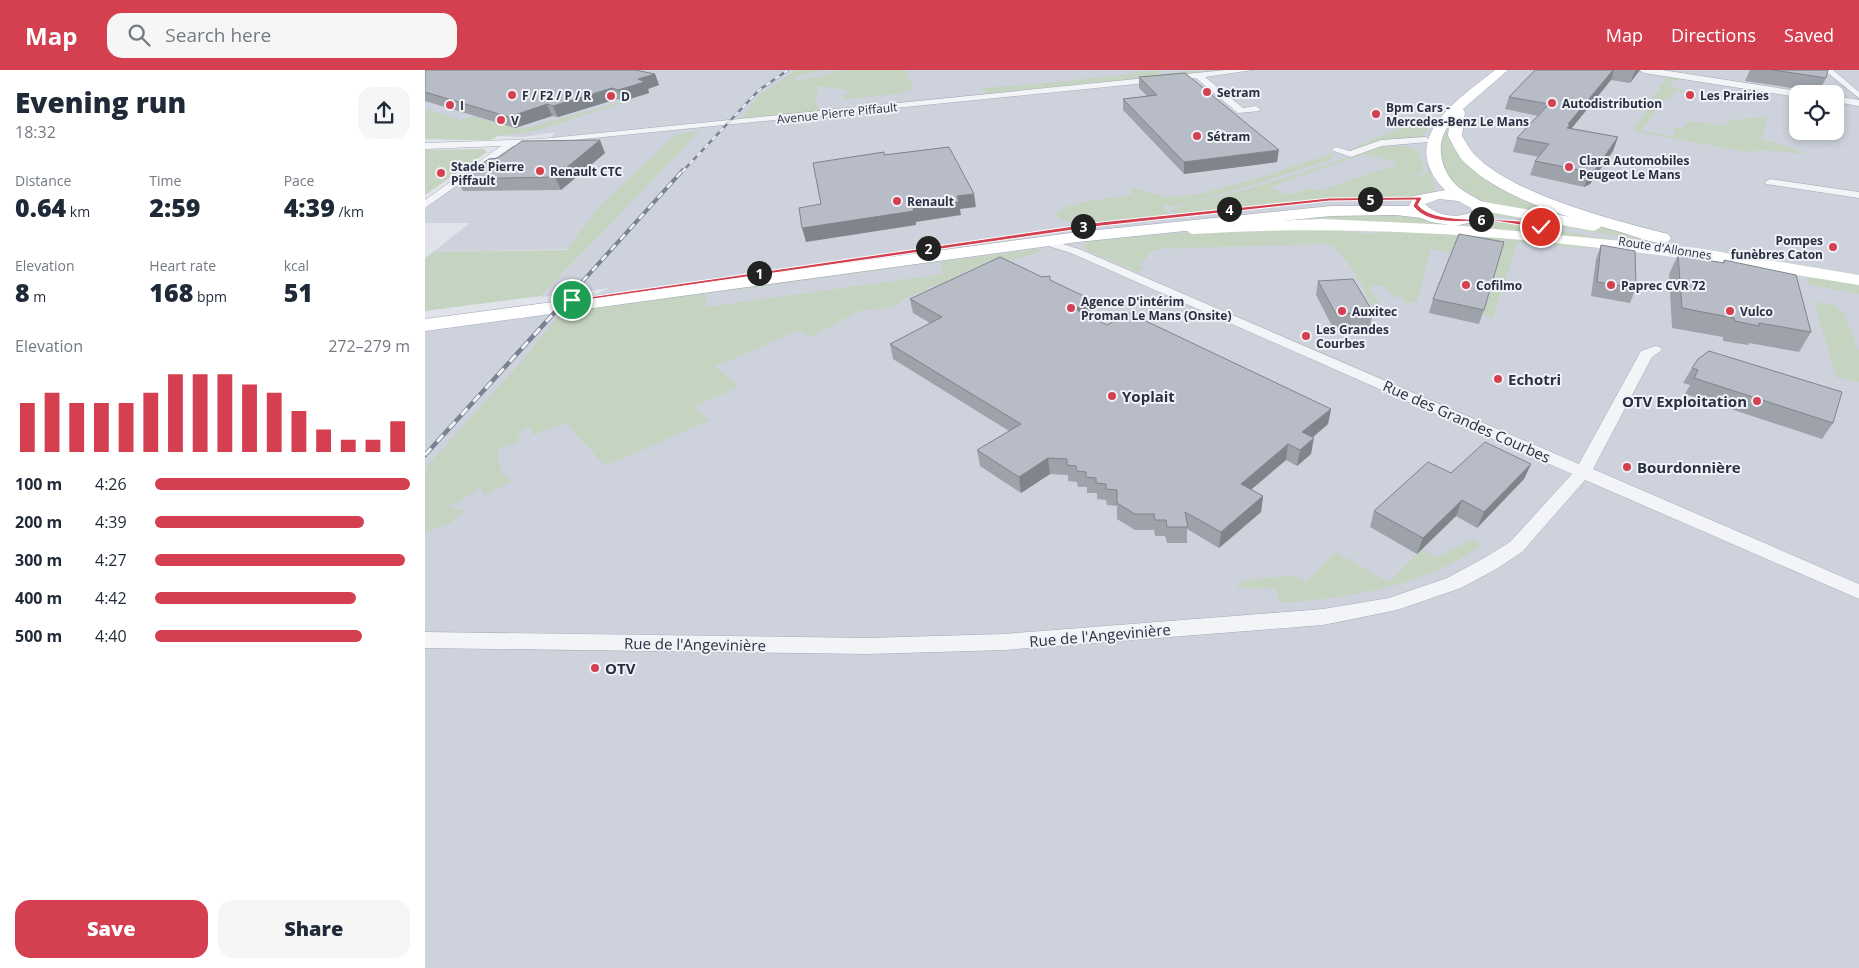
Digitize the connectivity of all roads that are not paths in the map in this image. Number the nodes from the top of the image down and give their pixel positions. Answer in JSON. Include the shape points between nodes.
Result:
{"nodes":[{"id":1,"x":1249,"y":70,"type":"edge"},
{"id":2,"x":1507,"y":70,"type":"edge"},
{"id":3,"x":1644,"y":70,"type":"edge"},
{"id":4,"x":1828,"y":70,"type":"edge"},
{"id":5,"x":1494,"y":73,"type":"edge"},
{"id":6,"x":1198,"y":75,"type":"junction"},
{"id":7,"x":1789,"y":92,"type":"edge"},
{"id":8,"x":1859,"y":96,"type":"edge"},
{"id":9,"x":1844,"y":100,"type":"edge"},
{"id":10,"x":1859,"y":103,"type":"edge"},
{"id":11,"x":1256,"y":109,"type":"dead end"},
{"id":12,"x":1455,"y":109,"type":"junction"},
{"id":13,"x":510,"y":144,"type":"junction"},
{"id":14,"x":1423,"y":145,"type":"junction"},
{"id":15,"x":425,"y":146,"type":"edge"},
{"id":16,"x":1336,"y":150,"type":"dead end"},
{"id":17,"x":1770,"y":182,"type":"dead end"},
{"id":18,"x":1859,"y":195,"type":"edge"},
{"id":19,"x":1461,"y":197,"type":"junction"},
{"id":20,"x":1423,"y":202,"type":"junction"},
{"id":21,"x":425,"y":205,"type":"edge"},
{"id":22,"x":1475,"y":212,"type":"junction"},
{"id":23,"x":1662,"y":238,"type":"junction"},
{"id":24,"x":1076,"y":242,"type":"junction"},
{"id":25,"x":985,"y":248,"type":"junction"},
{"id":26,"x":1712,"y":256,"type":"junction"},
{"id":27,"x":1859,"y":273,"type":"edge"},
{"id":28,"x":1859,"y":280,"type":"edge"},
{"id":29,"x":425,"y":317,"type":"edge"},
{"id":30,"x":425,"y":325,"type":"edge"},
{"id":31,"x":1655,"y":350,"type":"dead end"},
{"id":32,"x":1583,"y":472,"type":"junction"},
{"id":33,"x":1859,"y":592,"type":"edge"},
{"id":34,"x":425,"y":640,"type":"edge"}],
"edges":[{"from":1,"to":6,"type":"street","name":"Avenue Pierre Piffault"},
{"from":2,"to":5,"type":"street"},
{"from":3,"to":7,"type":"street"},
{"from":4,"to":8,"type":"street"},
{"from":5,"to":12,"type":"main road"},
{"from":5,"to":14,"type":"main road","via":[[1453,103],[1427,134]]},
{"from":6,"to":11,"type":"street","via":[[1241,111]]},
{"from":6,"to":13,"type":"street","name":"Avenue Pierre Piffault"},
{"from":9,"to":10,"type":"street"},
{"from":12,"to":19,"type":"main road","via":[[1432,139],[1432,156],[1439,175]]},
{"from":12,"to":23,"type":"main road","via":[[1458,112],[1453,121],[1453,132],[1459,146],[1493,177],[1543,202]]},
{"from":13,"to":15,"type":"street","name":"Avenue Pierre Piffault"},
{"from":13,"to":21,"type":"street"},
{"from":14,"to":16,"type":"street","via":[[1367,148],[1351,154]]},
{"from":14,"to":20,"type":"main road","via":[[1436,187]]},
{"from":17,"to":18,"type":"street"},
{"from":19,"to":20,"type":"main road","via":[[1443,194]]},
{"from":19,"to":22,"type":"main road"},
{"from":20,"to":22,"type":"main road","via":[[1447,220]]},
{"from":20,"to":24,"type":"main road","via":[[1396,210],[1331,211]]},
{"from":20,"to":29,"type":"main road","via":[[1329,200],[1197,212],[572,300]]},
{"from":22,"to":23,"type":"main road","name":"Route d'Allonnes"},
{"from":22,"to":26,"type":"main road","name":"Route d'Allonnes","via":[[1494,220]]},
{"from":23,"to":27,"type":"main road","name":"Route d'Allonnes"},
{"from":24,"to":25,"type":"main road"},
{"from":24,"to":25,"type":"main road"},
{"from":24,"to":26,"type":"main road","via":[[1201,228],[1375,225],[1558,237]]},
{"from":24,"to":32,"type":"street","name":"Rue des Grandes Courbes"},
{"from":25,"to":30,"type":"main road"},
{"from":26,"to":28,"type":"main road","name":"Route d'Allonnes"},
{"from":31,"to":32,"type":"street","name":"Rue de l'Angevinière","via":[[1646,354]]},
{"from":32,"to":33,"type":"street","name":"Rue des Grandes Courbes"},
{"from":32,"to":34,"type":"street","name":"Rue de l'Angevinière","via":[[1516,547],[1491,563],[1454,583],[1390,605],[1323,617],[1004,642],[869,646]]}]}
